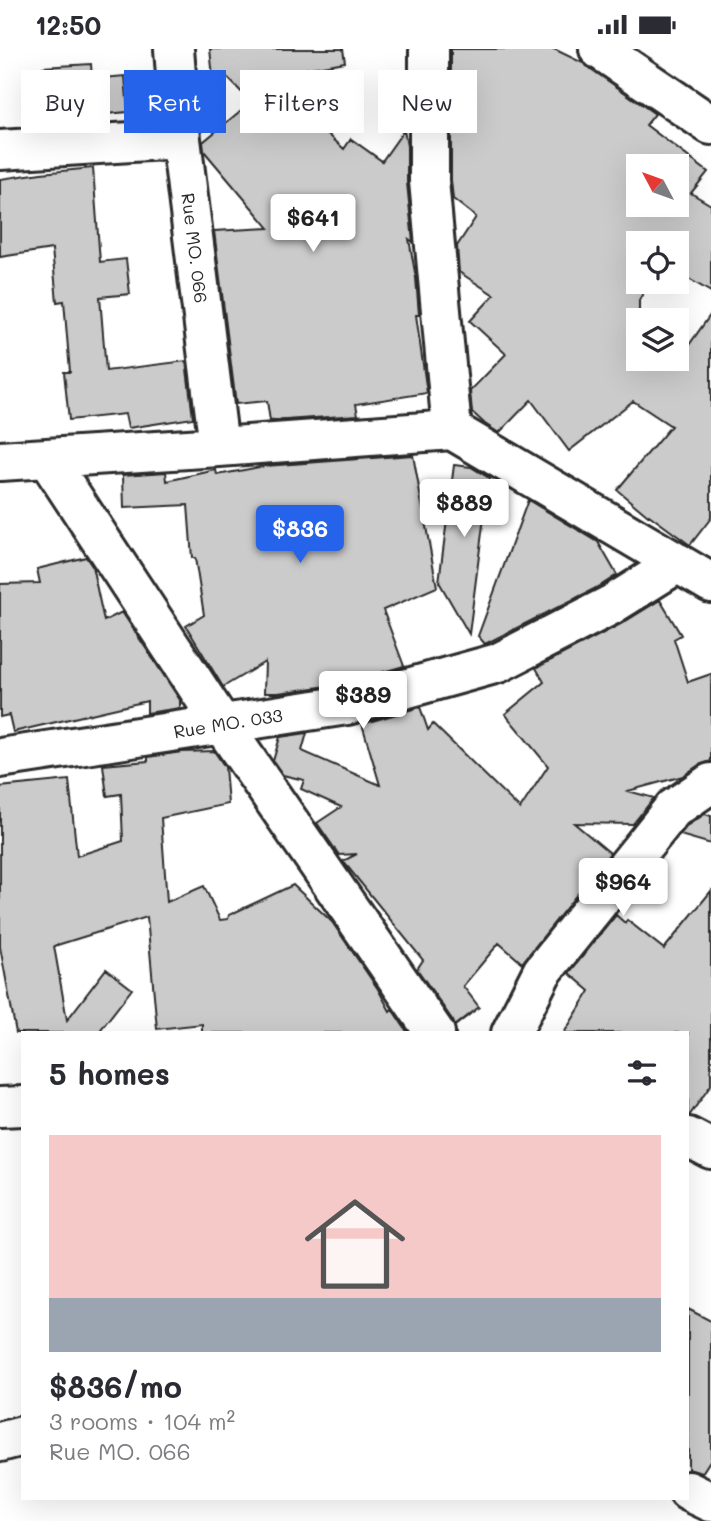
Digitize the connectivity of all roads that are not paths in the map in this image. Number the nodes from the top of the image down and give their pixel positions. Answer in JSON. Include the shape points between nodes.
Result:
{"nodes":[{"id":1,"x":174,"y":49,"type":"edge"},
{"id":2,"x":429,"y":49,"type":"edge"},
{"id":3,"x":599,"y":49,"type":"edge"},
{"id":4,"x":711,"y":125,"type":"edge"},
{"id":5,"x":181,"y":139,"type":"junction"},
{"id":6,"x":0,"y":150,"type":"edge"},
{"id":7,"x":452,"y":430,"type":"junction"},
{"id":8,"x":219,"y":447,"type":"junction"},
{"id":9,"x":47,"y":458,"type":"junction"},
{"id":10,"x":0,"y":461,"type":"edge"},
{"id":11,"x":678,"y":563,"type":"junction"},
{"id":12,"x":711,"y":583,"type":"edge"},
{"id":13,"x":221,"y":723,"type":"junction"},
{"id":14,"x":0,"y":758,"type":"edge"},
{"id":15,"x":711,"y":783,"type":"edge"},
{"id":16,"x":434,"y":1031,"type":"edge"},
{"id":17,"x":512,"y":1031,"type":"edge"},
{"id":18,"x":21,"y":1106,"type":"edge"},
{"id":19,"x":0,"y":1107,"type":"edge"},
{"id":20,"x":689,"y":1138,"type":"edge"},
{"id":21,"x":711,"y":1149,"type":"edge"},
{"id":22,"x":21,"y":1437,"type":"edge"},
{"id":23,"x":0,"y":1442,"type":"edge"},
{"id":24,"x":689,"y":1491,"type":"edge"},
{"id":25,"x":711,"y":1502,"type":"edge"}],
"edges":[{"from":1,"to":5,"type":"street","name":"Rue MO. 066"},
{"from":2,"to":7,"type":"street","via":[[429,181]]},
{"from":3,"to":4,"type":"street"},
{"from":5,"to":6,"type":"street"},
{"from":5,"to":8,"type":"street","name":"Rue MO. 066"},
{"from":7,"to":8,"type":"street"},
{"from":7,"to":11,"type":"street"},
{"from":8,"to":9,"type":"street"},
{"from":9,"to":10,"type":"street"},
{"from":9,"to":13,"type":"street"},
{"from":11,"to":12,"type":"street"},
{"from":11,"to":13,"type":"street","name":"Rue MO. 033","via":[[611,605],[498,663],[347,705]]},
{"from":13,"to":14,"type":"street","name":"Rue MO. 033"},
{"from":13,"to":16,"type":"street"},
{"from":15,"to":17,"type":"street","via":[[673,809],[542,972]]},
{"from":18,"to":19,"type":"street"},
{"from":20,"to":21,"type":"street"},
{"from":22,"to":23,"type":"street"},
{"from":24,"to":25,"type":"street"}]}
